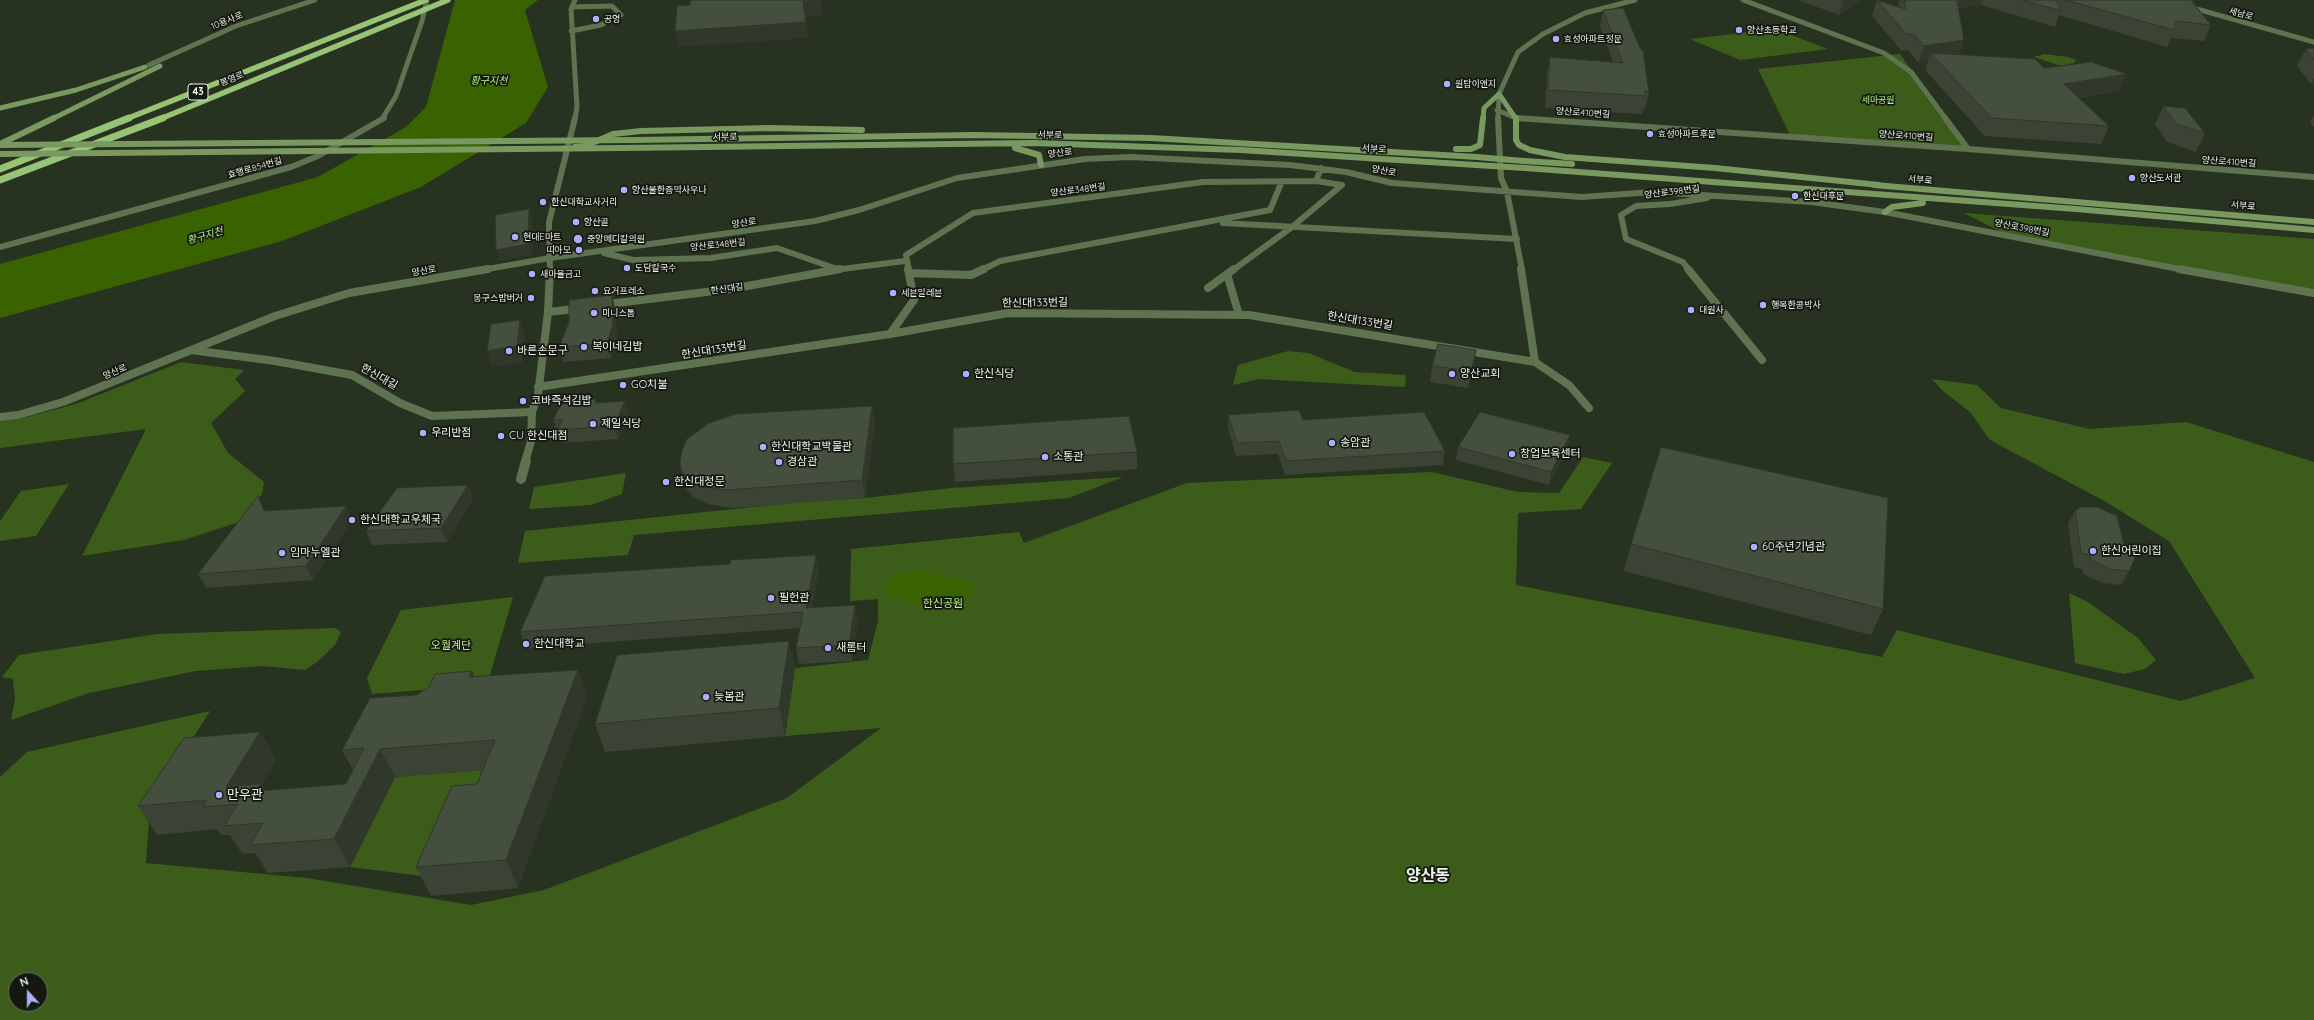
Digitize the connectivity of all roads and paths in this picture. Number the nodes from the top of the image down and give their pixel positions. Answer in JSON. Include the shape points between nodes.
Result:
{"nodes":[{"id":1,"x":316,"y":0,"type":"edge"},
{"id":2,"x":324,"y":0,"type":"edge"},
{"id":3,"x":427,"y":0,"type":"edge"},
{"id":4,"x":448,"y":0,"type":"edge"},
{"id":5,"x":1635,"y":0,"type":"edge"},
{"id":6,"x":1743,"y":0,"type":"edge"},
{"id":7,"x":2165,"y":0,"type":"edge"},
{"id":8,"x":573,"y":3,"type":"edge"},
{"id":9,"x":572,"y":31,"type":"junction"},
{"id":10,"x":2314,"y":42,"type":"edge"},
{"id":11,"x":148,"y":65,"type":"joint"},
{"id":12,"x":160,"y":66,"type":"joint"},
{"id":13,"x":1499,"y":94,"type":"junction"},
{"id":14,"x":1497,"y":107,"type":"junction"},
{"id":15,"x":0,"y":108,"type":"edge"},
{"id":16,"x":1516,"y":118,"type":"junction"},
{"id":17,"x":975,"y":135,"type":"junction"},
{"id":18,"x":1151,"y":138,"type":"junction"},
{"id":19,"x":0,"y":145,"type":"edge"},
{"id":20,"x":813,"y":145,"type":"junction"},
{"id":21,"x":568,"y":147,"type":"junction"},
{"id":22,"x":1968,"y":149,"type":"junction"},
{"id":23,"x":0,"y":154,"type":"edge"},
{"id":24,"x":1041,"y":165,"type":"junction"},
{"id":25,"x":1321,"y":168,"type":"junction"},
{"id":26,"x":0,"y":170,"type":"edge"},
{"id":27,"x":2314,"y":177,"type":"edge"},
{"id":28,"x":0,"y":180,"type":"edge"},
{"id":29,"x":1282,"y":181,"type":"junction"},
{"id":30,"x":1316,"y":181,"type":"junction"},
{"id":31,"x":1879,"y":185,"type":"junction"},
{"id":32,"x":1507,"y":192,"type":"junction"},
{"id":33,"x":1724,"y":195,"type":"junction"},
{"id":34,"x":2076,"y":209,"type":"junction"},
{"id":35,"x":1885,"y":212,"type":"junction"},
{"id":36,"x":1207,"y":222,"type":"junction"},
{"id":37,"x":2314,"y":222,"type":"edge"},
{"id":38,"x":1292,"y":226,"type":"junction"},
{"id":39,"x":2314,"y":230,"type":"edge"},
{"id":40,"x":1516,"y":239,"type":"junction"},
{"id":41,"x":0,"y":247,"type":"edge"},
{"id":42,"x":596,"y":252,"type":"junction"},
{"id":43,"x":550,"y":258,"type":"junction"},
{"id":44,"x":905,"y":262,"type":"junction"},
{"id":45,"x":838,"y":269,"type":"junction"},
{"id":46,"x":909,"y":273,"type":"junction"},
{"id":47,"x":1227,"y":274,"type":"junction"},
{"id":48,"x":1208,"y":288,"type":"dead end"},
{"id":49,"x":2314,"y":292,"type":"edge"},
{"id":50,"x":548,"y":312,"type":"junction"},
{"id":51,"x":1239,"y":315,"type":"junction"},
{"id":52,"x":890,"y":334,"type":"junction"},
{"id":53,"x":189,"y":350,"type":"junction"},
{"id":54,"x":1762,"y":360,"type":"dead end"},
{"id":55,"x":1535,"y":362,"type":"junction"},
{"id":56,"x":538,"y":388,"type":"junction"},
{"id":57,"x":1589,"y":408,"type":"dead end"},
{"id":58,"x":532,"y":412,"type":"junction"},
{"id":59,"x":0,"y":417,"type":"edge"},
{"id":60,"x":521,"y":479,"type":"dead end"}],
"edges":[{"from":1,"to":11,"type":"street","name":"10용사로","via":[[236,26]]},
{"from":2,"to":12,"type":"street","name":"10용사로","via":[[237,29]]},
{"from":3,"to":26,"type":"highway","name":"봉영로","number":"43"},
{"from":3,"to":41,"type":"street","name":"효행로854번길","via":[[396,96],[385,117],[368,128],[318,156],[291,167]]},
{"from":4,"to":28,"type":"highway","name":"봉영로","number":"43","bridge":true,"via":[[143,126]]},
{"from":5,"to":13,"type":"street","via":[[1585,13],[1543,34],[1518,52]]},
{"from":6,"to":22,"type":"street","via":[[1884,53],[1911,72]]},
{"from":7,"to":10,"type":"street","name":"세남로"},
{"from":8,"to":9,"type":"street"},
{"from":8,"to":9,"type":"street","via":[[612,6],[621,16],[601,25]]},
{"from":9,"to":21,"type":"street","via":[[577,107]]},
{"from":11,"to":15,"type":"main road","via":[[76,90]]},
{"from":12,"to":19,"type":"main road"},
{"from":13,"to":14,"type":"street"},
{"from":13,"to":16,"type":"main road"},
{"from":13,"to":18,"type":"main road","via":[[1484,108],[1480,145],[1471,149],[1210,136]]},
{"from":14,"to":16,"type":"street","name":"양산로410번길"},
{"from":14,"to":32,"type":"street","via":[[1501,178]]},
{"from":16,"to":22,"type":"street","name":"양산로410번길"},
{"from":16,"to":31,"type":"main road","via":[[1516,140],[1520,145],[1546,154]]},
{"from":17,"to":18,"type":"main road","name":"서부로"},
{"from":17,"to":19,"type":"main road","name":"서부로","bridge":true},
{"from":17,"to":21,"type":"main road","via":[[958,130],[668,130],[617,133],[585,146]]},
{"from":18,"to":31,"type":"main road","name":"서부로","bridge":true,"via":[[1477,157]]},
{"from":20,"to":23,"type":"main road","name":"서부로","bridge":true},
{"from":20,"to":24,"type":"main road","via":[[1015,148],[1039,155]]},
{"from":20,"to":34,"type":"main road","name":"서부로","bridge":true,"via":[[1128,145],[1476,164]]},
{"from":21,"to":43,"type":"street","via":[[549,222]]},
{"from":22,"to":27,"type":"street","name":"양산로410번길"},
{"from":24,"to":25,"type":"street","name":"양산로","via":[[1130,157]]},
{"from":24,"to":42,"type":"street","name":"양산로","via":[[957,178],[859,210],[815,221]]},
{"from":25,"to":30,"type":"street"},
{"from":25,"to":32,"type":"street","name":"양산로","via":[[1392,182]]},
{"from":29,"to":30,"type":"street","name":"양산로348번길"},
{"from":29,"to":36,"type":"street","via":[[1270,210]]},
{"from":29,"to":44,"type":"street","name":"양산로348번길","via":[[1203,182],[973,213],[906,255]]},
{"from":30,"to":38,"type":"street","via":[[1342,186]]},
{"from":31,"to":37,"type":"main road","name":"서부로"},
{"from":32,"to":33,"type":"street","name":"양산로398번길","via":[[1582,197],[1654,192]]},
{"from":32,"to":40,"type":"street"},
{"from":33,"to":35,"type":"street","name":"양산로398번길","via":[[1811,202]]},
{"from":33,"to":54,"type":"street","name":"양산로398번길","via":[[1670,204],[1636,206],[1621,215],[1626,240],[1682,262]]},
{"from":34,"to":35,"type":"main road","via":[[2030,211],[1922,203],[1892,207]]},
{"from":34,"to":39,"type":"main road","name":"서부로"},
{"from":35,"to":49,"type":"street","name":"양산로398번길","via":[[2283,289]]},
{"from":36,"to":38,"type":"street"},
{"from":36,"to":46,"type":"street","via":[[1000,261],[971,275]]},
{"from":38,"to":40,"type":"street"},
{"from":38,"to":47,"type":"street"},
{"from":40,"to":55,"type":"street"},
{"from":42,"to":43,"type":"street","name":"양산로"},
{"from":42,"to":45,"type":"street","name":"양산로348번길","via":[[633,260],[711,258],[777,248]]},
{"from":43,"to":50,"type":"street"},
{"from":43,"to":53,"type":"street","name":"양산로","via":[[349,293],[275,316]]},
{"from":44,"to":45,"type":"street","name":"한신대길"},
{"from":44,"to":46,"type":"street"},
{"from":45,"to":50,"type":"street","name":"한신대길","via":[[731,289]]},
{"from":46,"to":52,"type":"street","via":[[914,300]]},
{"from":47,"to":48,"type":"street"},
{"from":47,"to":51,"type":"street"},
{"from":50,"to":56,"type":"street"},
{"from":51,"to":52,"type":"street","name":"한신대133번길","via":[[1008,313]]},
{"from":51,"to":55,"type":"street","name":"한신대133번길","via":[[1350,330]]},
{"from":52,"to":56,"type":"street","name":"한신대133번길"},
{"from":53,"to":58,"type":"street","name":"한신대길","via":[[275,361],[352,375],[400,403],[432,416]]},
{"from":53,"to":59,"type":"street","name":"양산로","via":[[63,402],[18,415]]},
{"from":55,"to":57,"type":"street","name":"한신대133번길","via":[[1569,385]]},
{"from":56,"to":58,"type":"street"},
{"from":58,"to":60,"type":"street","via":[[531,441]]}]}
